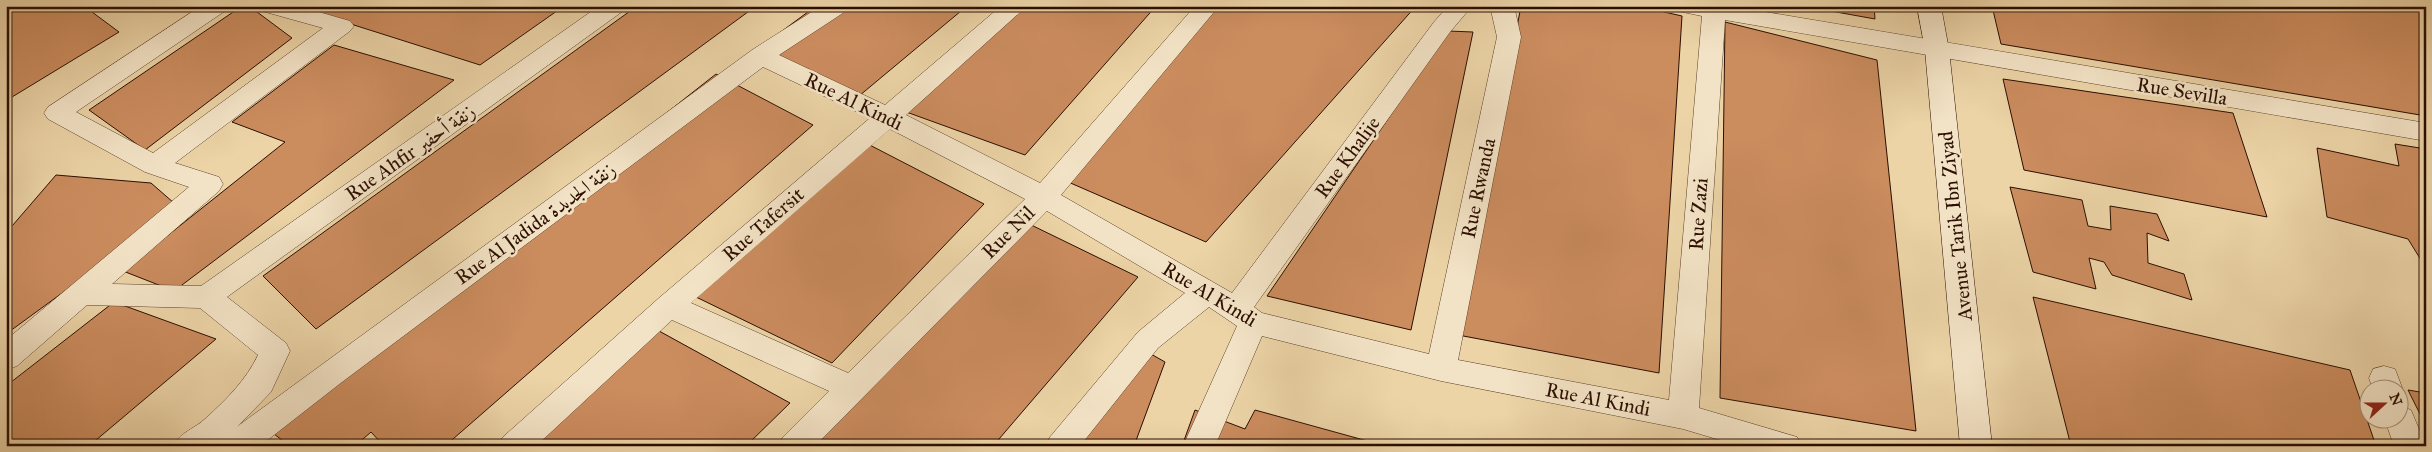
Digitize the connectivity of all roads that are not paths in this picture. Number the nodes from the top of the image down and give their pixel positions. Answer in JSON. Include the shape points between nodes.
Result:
{"nodes":[{"id":1,"x":181,"y":6,"type":"edge"},
{"id":2,"x":270,"y":6,"type":"edge"},
{"id":3,"x":615,"y":6,"type":"edge"},
{"id":4,"x":838,"y":6,"type":"edge"},
{"id":5,"x":1016,"y":6,"type":"edge"},
{"id":6,"x":1208,"y":6,"type":"edge"},
{"id":7,"x":1460,"y":6,"type":"edge"},
{"id":8,"x":1502,"y":6,"type":"edge"},
{"id":9,"x":1686,"y":6,"type":"edge"},
{"id":10,"x":1929,"y":6,"type":"edge"},
{"id":11,"x":211,"y":11,"type":"edge"},
{"id":12,"x":1714,"y":12,"type":"junction"},
{"id":13,"x":1937,"y":50,"type":"junction"},
{"id":14,"x":761,"y":56,"type":"junction"},
{"id":15,"x":887,"y":116,"type":"junction"},
{"id":16,"x":2426,"y":132,"type":"edge"},
{"id":17,"x":154,"y":165,"type":"junction"},
{"id":18,"x":1044,"y":197,"type":"junction"},
{"id":19,"x":1208,"y":292,"type":"junction"},
{"id":20,"x":81,"y":294,"type":"junction"},
{"id":21,"x":206,"y":297,"type":"junction"},
{"id":22,"x":669,"y":306,"type":"junction"},
{"id":23,"x":1244,"y":316,"type":"junction"},
{"id":24,"x":8,"y":355,"type":"edge"},
{"id":25,"x":1441,"y":369,"type":"junction"},
{"id":26,"x":852,"y":388,"type":"junction"},
{"id":27,"x":1683,"y":416,"type":"junction"},
{"id":28,"x":2404,"y":430,"type":"edge"},
{"id":29,"x":229,"y":440,"type":"edge"},
{"id":30,"x":190,"y":446,"type":"edge"},
{"id":31,"x":514,"y":446,"type":"edge"},
{"id":32,"x":794,"y":446,"type":"edge"},
{"id":33,"x":1061,"y":446,"type":"edge"},
{"id":34,"x":1200,"y":446,"type":"edge"},
{"id":35,"x":1786,"y":446,"type":"edge"},
{"id":36,"x":1976,"y":446,"type":"edge"},
{"id":37,"x":2410,"y":446,"type":"edge"}],
"edges":[{"from":1,"to":11,"type":"street"},
{"from":2,"to":17,"type":"street","via":[[342,26]]},
{"from":3,"to":21,"type":"street","name":"Rue Ahfir زنقة أحفير"},
{"from":4,"to":14,"type":"street","name":"Rue Al Jadida زنقة الجديدة"},
{"from":5,"to":15,"type":"street","name":"Rue Tafersit"},
{"from":6,"to":18,"type":"street","name":"Rue Nil"},
{"from":7,"to":23,"type":"street","name":"Rue Khalije","via":[[1442,27]]},
{"from":8,"to":25,"type":"street","name":"Rue Rwanda","via":[[1509,37]]},
{"from":9,"to":12,"type":"street","name":"Rue Sevilla"},
{"from":10,"to":13,"type":"street","name":"Avenue Tarik Ibn Ziyad"},
{"from":11,"to":17,"type":"street","via":[[57,114]]},
{"from":12,"to":13,"type":"street","name":"Rue Sevilla"},
{"from":12,"to":27,"type":"street","name":"Rue Zazi"},
{"from":13,"to":16,"type":"street","name":"Rue Sevilla"},
{"from":13,"to":36,"type":"street","name":"Avenue Tarik Ibn Ziyad"},
{"from":14,"to":15,"type":"street","name":"Rue Al Kindi"},
{"from":14,"to":29,"type":"street","name":"Rue Al Jadida زنقة الجديدة","via":[[330,373]]},
{"from":15,"to":18,"type":"street","name":"Rue Al Kindi"},
{"from":15,"to":22,"type":"street","name":"Rue Tafersit"},
{"from":17,"to":20,"type":"street","via":[[210,184]]},
{"from":18,"to":19,"type":"street","name":"Rue Al Kindi"},
{"from":18,"to":26,"type":"street","name":"Rue Nil"},
{"from":19,"to":23,"type":"street","name":"Rue Al Kindi"},
{"from":19,"to":33,"type":"street","via":[[1148,340]]},
{"from":20,"to":21,"type":"street"},
{"from":20,"to":24,"type":"street"},
{"from":21,"to":29,"type":"street","via":[[275,351]]},
{"from":22,"to":26,"type":"street"},
{"from":22,"to":31,"type":"street","name":"Rue Tafersit"},
{"from":23,"to":25,"type":"street","name":"Rue Al Kindi"},
{"from":23,"to":34,"type":"street","name":"Rue Khalije"},
{"from":25,"to":27,"type":"street","name":"Rue Al Kindi"},
{"from":26,"to":32,"type":"street","name":"Rue Nil"},
{"from":27,"to":35,"type":"street","name":"Rue Al Kindi"},
{"from":28,"to":37,"type":"street"},
{"from":29,"to":30,"type":"street"}]}
